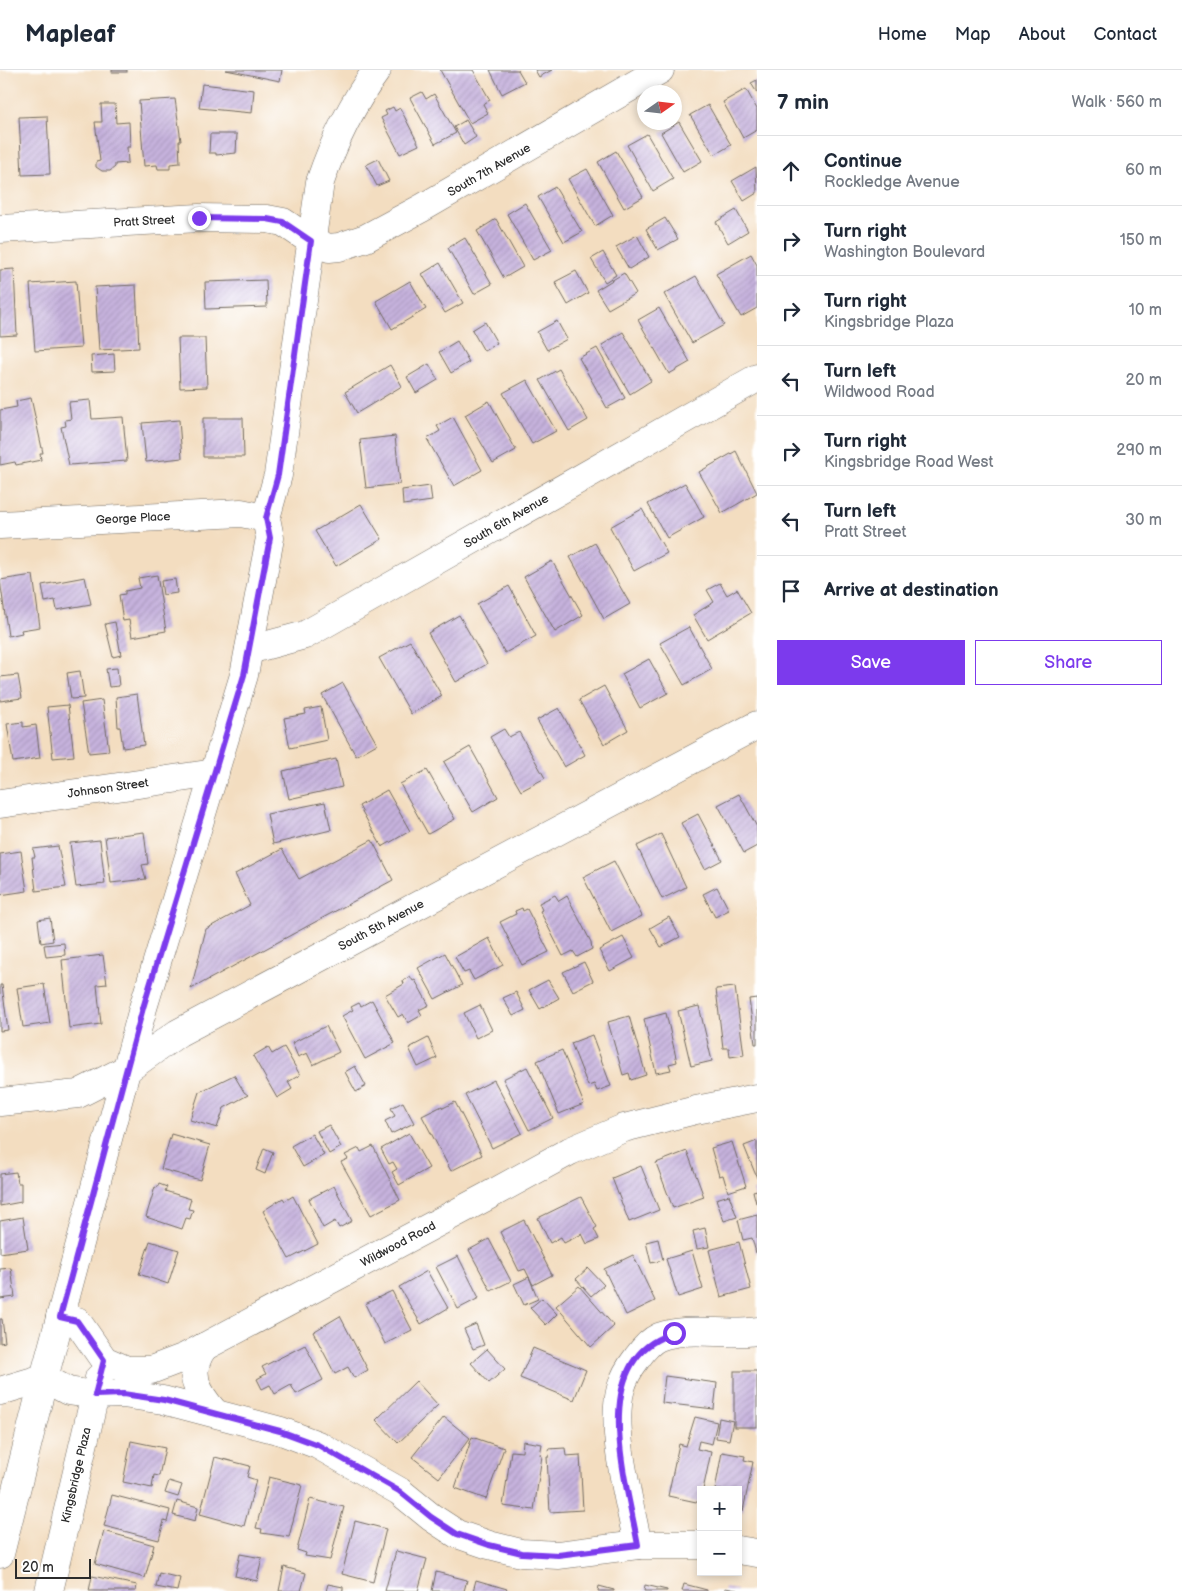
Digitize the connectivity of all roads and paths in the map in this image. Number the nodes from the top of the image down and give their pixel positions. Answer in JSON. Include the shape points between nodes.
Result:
{"nodes":[{"id":1,"x":660,"y":70,"type":"edge"},
{"id":2,"x":368,"y":75,"type":"edge"},
{"id":3,"x":0,"y":229,"type":"edge"},
{"id":4,"x":311,"y":241,"type":"junction"},
{"id":5,"x":757,"y":378,"type":"edge"},
{"id":6,"x":266,"y":518,"type":"junction"},
{"id":7,"x":0,"y":525,"type":"edge"},
{"id":8,"x":249,"y":650,"type":"junction"},
{"id":9,"x":757,"y":726,"type":"edge"},
{"id":10,"x":215,"y":773,"type":"junction"},
{"id":11,"x":0,"y":804,"type":"edge"},
{"id":12,"x":129,"y":1068,"type":"junction"},
{"id":13,"x":757,"y":1098,"type":"edge"},
{"id":14,"x":0,"y":1102,"type":"edge"},
{"id":15,"x":60,"y":1317,"type":"junction"},
{"id":16,"x":757,"y":1331,"type":"edge"},
{"id":17,"x":204,"y":1347,"type":"junction"},
{"id":18,"x":104,"y":1360,"type":"junction"},
{"id":19,"x":44,"y":1378,"type":"junction"},
{"id":20,"x":0,"y":1391,"type":"edge"},
{"id":21,"x":95,"y":1395,"type":"junction"},
{"id":22,"x":215,"y":1413,"type":"junction"},
{"id":23,"x":638,"y":1545,"type":"junction"},
{"id":24,"x":697,"y":1545,"type":"edge"},
{"id":25,"x":742,"y":1551,"type":"edge"},
{"id":26,"x":757,"y":1553,"type":"edge"},
{"id":27,"x":0,"y":1554,"type":"edge"},
{"id":28,"x":49,"y":1591,"type":"edge"}],
"edges":[{"from":1,"to":4,"type":"street","name":"South 7th Avenue","via":[[366,238],[329,248]]},
{"from":2,"to":4,"type":"street","via":[[331,149],[320,182]]},
{"from":3,"to":4,"type":"street","name":"Pratt Street","via":[[199,218],[267,219],[283,222]]},
{"from":4,"to":6,"type":"street","via":[[278,475]]},
{"from":5,"to":8,"type":"street","name":"South 6th Avenue","via":[[304,635]]},
{"from":6,"to":7,"type":"street","name":"George Place","via":[[241,513]]},
{"from":6,"to":8,"type":"street","via":[[270,538]]},
{"from":8,"to":10,"type":"street"},
{"from":9,"to":12,"type":"street","name":"South 5th Avenue","via":[[178,1033]]},
{"from":10,"to":11,"type":"street","name":"Johnson Street"},
{"from":10,"to":12,"type":"street","via":[[143,1008]]},
{"from":12,"to":14,"type":"street","name":"South 5th Avenue","via":[[78,1094]]},
{"from":12,"to":15,"type":"street"},
{"from":13,"to":17,"type":"street","name":"Wildwood Road","via":[[624,1128],[570,1151]]},
{"from":15,"to":18,"type":"street","via":[[77,1321]]},
{"from":15,"to":19,"type":"street"},
{"from":16,"to":23,"type":"street","via":[[674,1333],[656,1338],[629,1369],[621,1389],[618,1416]]},
{"from":17,"to":18,"type":"street","name":"Wildwood Road","via":[[151,1370],[128,1370]]},
{"from":17,"to":22,"type":"street","via":[[194,1362],[195,1384],[201,1398]]},
{"from":18,"to":21,"type":"street","name":"Kingsbridge Plaza"},
{"from":19,"to":20,"type":"street"},
{"from":19,"to":21,"type":"street","via":[[68,1391]]},
{"from":19,"to":27,"type":"street"},
{"from":21,"to":22,"type":"street","via":[[131,1395]]},
{"from":21,"to":28,"type":"street","name":"Kingsbridge Plaza"},
{"from":22,"to":23,"type":"street","via":[[318,1445],[399,1491],[457,1534],[489,1545],[522,1553],[558,1555]]},
{"from":23,"to":24,"type":"street"},
{"from":25,"to":26,"type":"street"}]}
